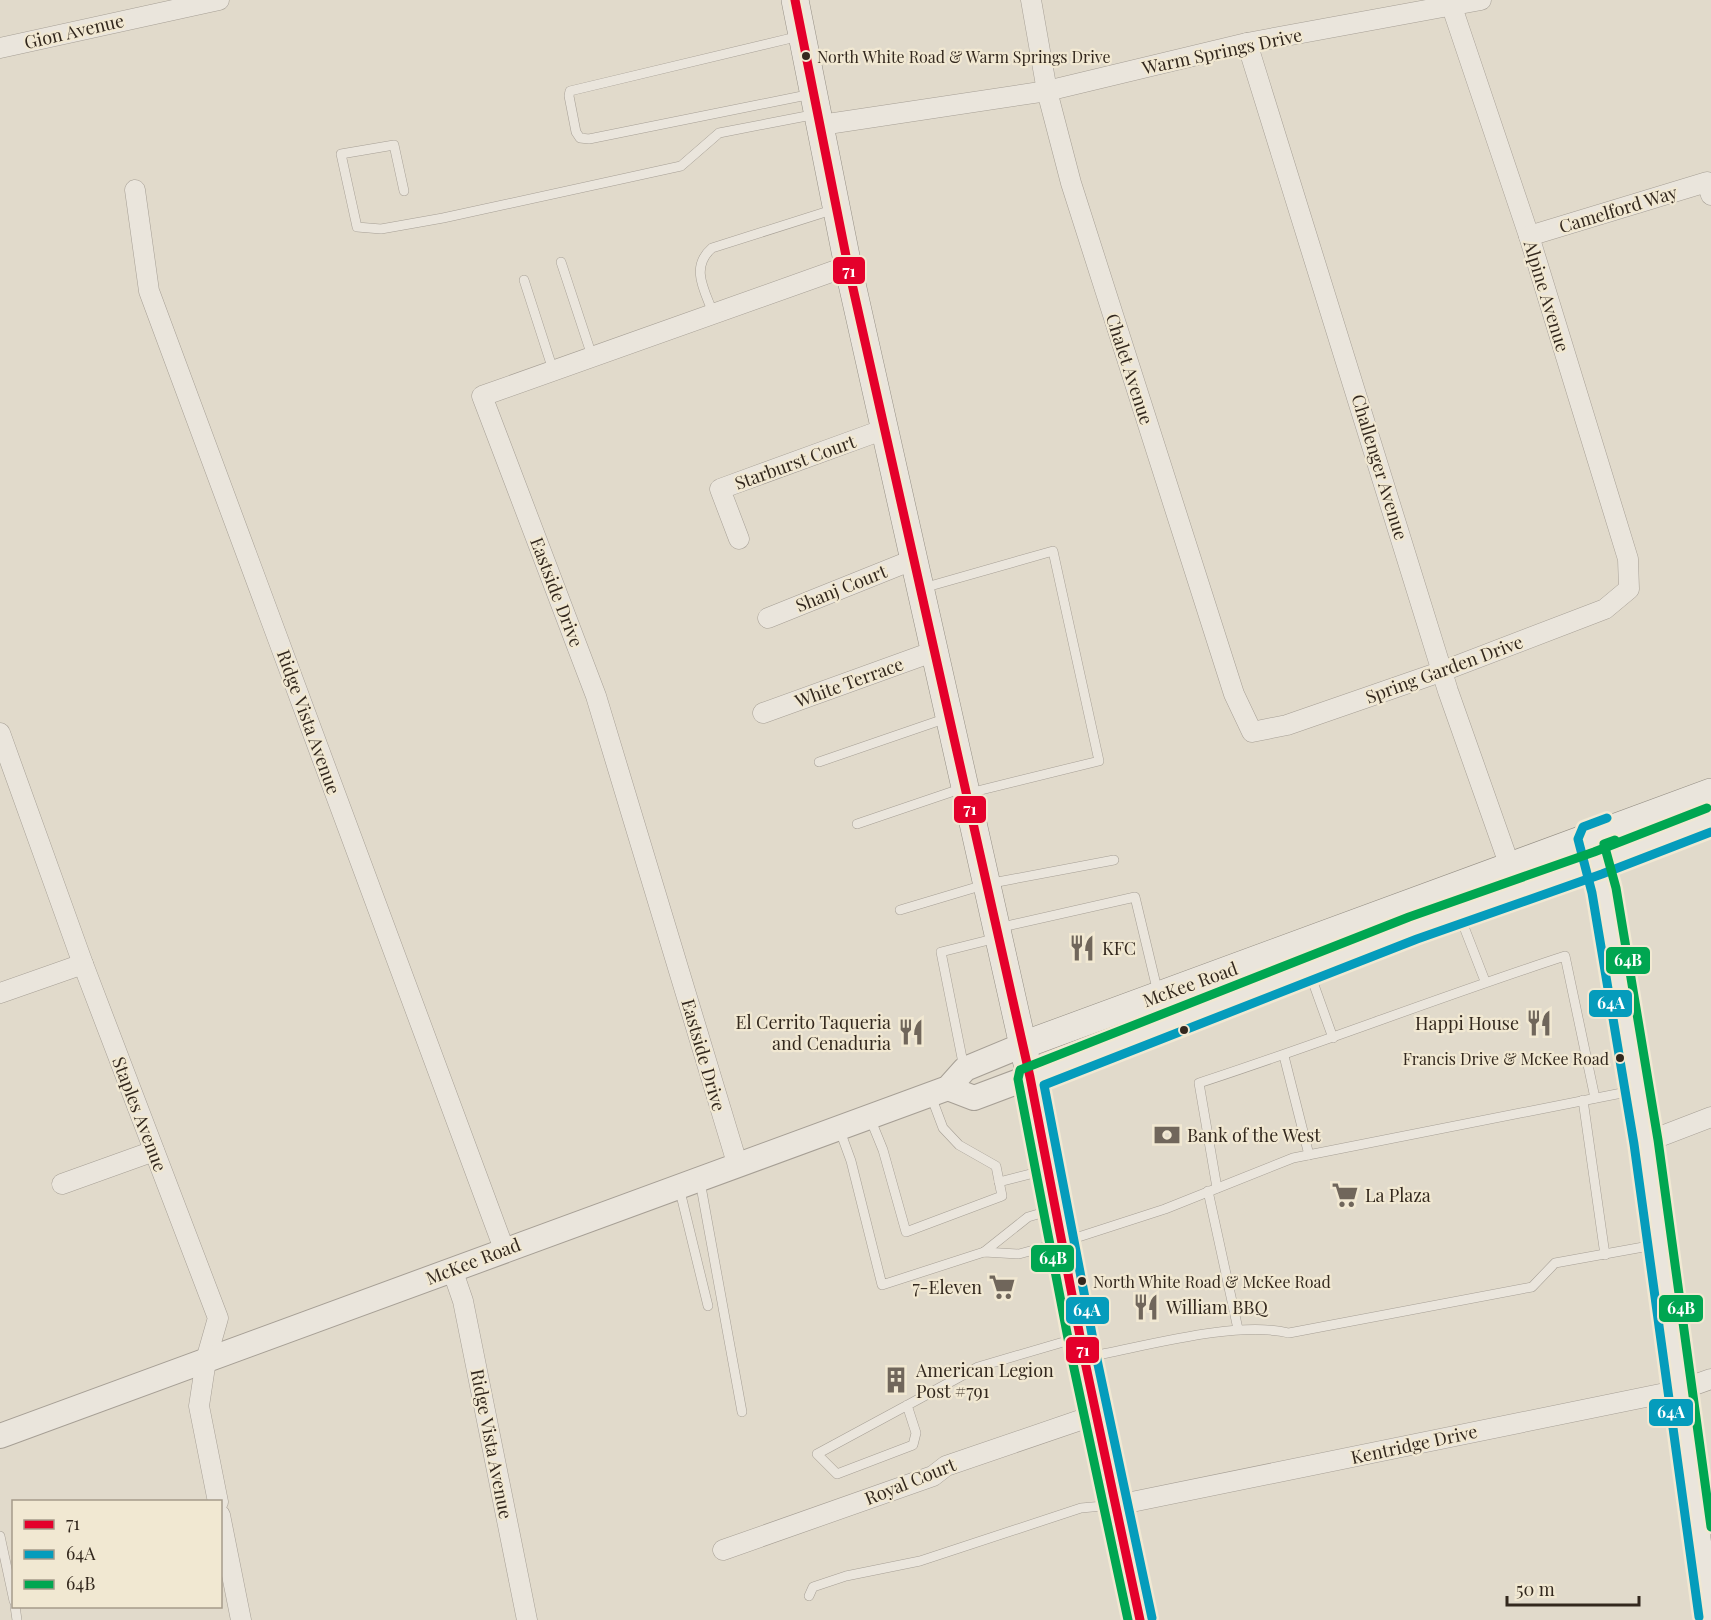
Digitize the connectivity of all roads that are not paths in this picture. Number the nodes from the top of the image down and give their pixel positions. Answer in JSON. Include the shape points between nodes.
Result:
{"nodes":[{"id":1,"x":219,"y":0,"type":"edge"},
{"id":2,"x":795,"y":0,"type":"edge"},
{"id":3,"x":1031,"y":0,"type":"edge"},
{"id":4,"x":1481,"y":0,"type":"edge"},
{"id":5,"x":1452,"y":7,"type":"junction"},
{"id":6,"x":802,"y":35,"type":"junction"},
{"id":7,"x":1247,"y":43,"type":"junction"},
{"id":8,"x":0,"y":48,"type":"edge"},
{"id":9,"x":1047,"y":91,"type":"junction"},
{"id":10,"x":818,"y":111,"type":"junction"},
{"id":11,"x":1709,"y":188,"type":"edge"},
{"id":12,"x":135,"y":190,"type":"dead end"},
{"id":13,"x":404,"y":191,"type":"dead end"},
{"id":14,"x":837,"y":209,"type":"junction"},
{"id":15,"x":1528,"y":236,"type":"junction"},
{"id":16,"x":561,"y":262,"type":"dead end"},
{"id":17,"x":848,"y":266,"type":"junction"},
{"id":18,"x":524,"y":280,"type":"dead end"},
{"id":19,"x":713,"y":313,"type":"junction"},
{"id":20,"x":592,"y":356,"type":"junction"},
{"id":21,"x":553,"y":370,"type":"junction"},
{"id":22,"x":885,"y":429,"type":"junction"},
{"id":23,"x":739,"y":539,"type":"dead end"},
{"id":24,"x":915,"y":559,"type":"junction"},
{"id":25,"x":921,"y":589,"type":"junction"},
{"id":26,"x":1629,"y":589,"type":"joint"},
{"id":27,"x":768,"y":618,"type":"dead end"},
{"id":28,"x":935,"y":651,"type":"junction"},
{"id":29,"x":1443,"y":671,"type":"junction"},
{"id":30,"x":763,"y":713,"type":"dead end"},
{"id":31,"x":950,"y":718,"type":"junction"},
{"id":32,"x":1252,"y":732,"type":"joint"},
{"id":33,"x":0,"y":733,"type":"edge"},
{"id":34,"x":819,"y":762,"type":"dead end"},
{"id":35,"x":7,"y":776,"type":"edge"},
{"id":36,"x":966,"y":790,"type":"junction"},
{"id":37,"x":1711,"y":792,"type":"edge"},
{"id":38,"x":1711,"y":819,"type":"edge"},
{"id":39,"x":857,"y":824,"type":"dead end"},
{"id":40,"x":1590,"y":837,"type":"junction"},
{"id":41,"x":1114,"y":860,"type":"dead end"},
{"id":42,"x":1598,"y":863,"type":"junction"},
{"id":43,"x":1513,"y":877,"type":"junction"},
{"id":44,"x":987,"y":884,"type":"junction"},
{"id":45,"x":900,"y":910,"type":"dead end"},
{"id":46,"x":1458,"y":912,"type":"junction"},
{"id":47,"x":998,"y":933,"type":"junction"},
{"id":48,"x":83,"y":964,"type":"junction"},
{"id":49,"x":1308,"y":969,"type":"junction"},
{"id":50,"x":1485,"y":981,"type":"junction"},
{"id":51,"x":0,"y":993,"type":"edge"},
{"id":52,"x":1159,"y":995,"type":"junction"},
{"id":53,"x":1333,"y":1038,"type":"junction"},
{"id":54,"x":1023,"y":1044,"type":"junction"},
{"id":55,"x":1284,"y":1056,"type":"junction"},
{"id":56,"x":965,"y":1069,"type":"junction"},
{"id":57,"x":1030,"y":1077,"type":"junction"},
{"id":58,"x":1637,"y":1090,"type":"junction"},
{"id":59,"x":939,"y":1091,"type":"junction"},
{"id":60,"x":1595,"y":1098,"type":"junction"},
{"id":61,"x":1583,"y":1100,"type":"junction"},
{"id":62,"x":870,"y":1117,"type":"junction"},
{"id":63,"x":1711,"y":1118,"type":"edge"},
{"id":64,"x":839,"y":1127,"type":"junction"},
{"id":65,"x":1646,"y":1142,"type":"junction"},
{"id":66,"x":154,"y":1151,"type":"junction"},
{"id":67,"x":1309,"y":1155,"type":"junction"},
{"id":68,"x":737,"y":1163,"type":"junction"},
{"id":69,"x":1049,"y":1169,"type":"junction"},
{"id":70,"x":689,"y":1181,"type":"junction"},
{"id":71,"x":999,"y":1182,"type":"junction"},
{"id":72,"x":62,"y":1184,"type":"dead end"},
{"id":73,"x":1213,"y":1190,"type":"junction"},
{"id":74,"x":1057,"y":1209,"type":"junction"},
{"id":75,"x":1063,"y":1242,"type":"junction"},
{"id":76,"x":1660,"y":1244,"type":"junction"},
{"id":77,"x":504,"y":1249,"type":"junction"},
{"id":78,"x":984,"y":1252,"type":"junction"},
{"id":79,"x":1605,"y":1255,"type":"junction"},
{"id":80,"x":452,"y":1269,"type":"junction"},
{"id":81,"x":708,"y":1305,"type":"dead end"},
{"id":82,"x":1238,"y":1329,"type":"junction"},
{"id":83,"x":1082,"y":1347,"type":"junction"},
{"id":84,"x":206,"y":1360,"type":"junction"},
{"id":85,"x":1711,"y":1378,"type":"edge"},
{"id":86,"x":1680,"y":1390,"type":"junction"},
{"id":87,"x":907,"y":1405,"type":"junction"},
{"id":88,"x":742,"y":1412,"type":"dead end"},
{"id":89,"x":1098,"y":1414,"type":"junction"},
{"id":90,"x":0,"y":1436,"type":"edge"},
{"id":91,"x":218,"y":1500,"type":"edge"},
{"id":92,"x":1116,"y":1505,"type":"junction"},
{"id":93,"x":222,"y":1525,"type":"edge"},
{"id":94,"x":0,"y":1536,"type":"edge"},
{"id":95,"x":723,"y":1550,"type":"dead end"},
{"id":96,"x":12,"y":1592,"type":"edge"},
{"id":97,"x":809,"y":1596,"type":"dead end"},
{"id":98,"x":1711,"y":1615,"type":"edge"},
{"id":99,"x":241,"y":1620,"type":"edge"},
{"id":100,"x":527,"y":1620,"type":"edge"},
{"id":101,"x":1140,"y":1620,"type":"edge"}],
"edges":[{"from":1,"to":8,"type":"street","name":"Gion Avenue"},
{"from":2,"to":6,"type":"main road"},
{"from":3,"to":9,"type":"street","name":"Chalet Avenue"},
{"from":4,"to":5,"type":"street","name":"Warm Springs Drive"},
{"from":5,"to":7,"type":"street","name":"Warm Springs Drive"},
{"from":5,"to":15,"type":"street","name":"Alpine Avenue"},
{"from":6,"to":10,"type":"main road"},
{"from":6,"to":10,"type":"lane","via":[[570,91],[576,132],[580,138],[589,139]]},
{"from":7,"to":9,"type":"street","name":"Warm Springs Drive"},
{"from":7,"to":29,"type":"street","name":"Challenger Avenue"},
{"from":9,"to":10,"type":"street","name":"Warm Springs Drive"},
{"from":9,"to":32,"type":"street","name":"Chalet Avenue","via":[[1071,183],[1234,694]]},
{"from":10,"to":13,"type":"lane","via":[[719,133],[681,166],[381,229],[357,227],[341,154],[393,145]]},
{"from":10,"to":14,"type":"main road"},
{"from":11,"to":15,"type":"street","name":"Camelford Way"},
{"from":12,"to":77,"type":"street","name":"Ridge Vista Avenue","via":[[149,291]]},
{"from":14,"to":17,"type":"main road"},
{"from":14,"to":19,"type":"lane","via":[[712,248],[703,256],[698,270]]},
{"from":15,"to":26,"type":"street","name":"Alpine Avenue","via":[[1628,559]]},
{"from":16,"to":20,"type":"lane"},
{"from":17,"to":19,"type":"street","name":"Eastside Drive"},
{"from":17,"to":22,"type":"main road"},
{"from":18,"to":21,"type":"lane"},
{"from":19,"to":20,"type":"street","name":"Eastside Drive"},
{"from":20,"to":21,"type":"street","name":"Eastside Drive"},
{"from":21,"to":68,"type":"street","name":"Eastside Drive","via":[[482,396],[596,696]]},
{"from":22,"to":23,"type":"street","name":"Starburst Court","via":[[720,489]]},
{"from":22,"to":24,"type":"main road"},
{"from":24,"to":25,"type":"main road"},
{"from":24,"to":27,"type":"street","name":"Shanj Court"},
{"from":25,"to":28,"type":"main road"},
{"from":25,"to":36,"type":"lane","via":[[1053,551],[1099,760]]},
{"from":26,"to":29,"type":"street","name":"Spring Garden Drive","via":[[1605,609]]},
{"from":28,"to":30,"type":"street","name":"White Terrace"},
{"from":28,"to":31,"type":"main road"},
{"from":29,"to":32,"type":"street","name":"Spring Garden Drive","via":[[1287,726]]},
{"from":29,"to":43,"type":"street","name":"Challenger Avenue"},
{"from":31,"to":34,"type":"lane"},
{"from":31,"to":36,"type":"main road"},
{"from":33,"to":35,"type":"street","name":"Staples Avenue"},
{"from":35,"to":48,"type":"street","name":"Staples Avenue"},
{"from":36,"to":39,"type":"lane"},
{"from":36,"to":44,"type":"main road"},
{"from":37,"to":40,"type":"main road","name":"McKee Road"},
{"from":38,"to":42,"type":"main road","name":"McKee Road"},
{"from":40,"to":42,"type":"street"},
{"from":40,"to":43,"type":"main road","name":"McKee Road"},
{"from":41,"to":44,"type":"lane"},
{"from":42,"to":43,"type":"main road","name":"McKee Road"},
{"from":42,"to":58,"type":"street"},
{"from":43,"to":46,"type":"main road","name":"McKee Road"},
{"from":43,"to":52,"type":"main road","name":"McKee Road"},
{"from":44,"to":45,"type":"lane"},
{"from":44,"to":47,"type":"main road"},
{"from":46,"to":49,"type":"main road","name":"McKee Road"},
{"from":46,"to":50,"type":"lane"},
{"from":47,"to":52,"type":"lane","via":[[1135,897]]},
{"from":47,"to":54,"type":"main road"},
{"from":47,"to":56,"type":"lane","via":[[941,952]]},
{"from":48,"to":51,"type":"street"},
{"from":48,"to":66,"type":"street","name":"Staples Avenue"},
{"from":49,"to":53,"type":"lane"},
{"from":49,"to":57,"type":"main road","name":"McKee Road"},
{"from":50,"to":53,"type":"lane"},
{"from":50,"to":60,"type":"lane","via":[[1565,956]]},
{"from":52,"to":54,"type":"main road","name":"McKee Road"},
{"from":53,"to":55,"type":"lane"},
{"from":54,"to":56,"type":"street","name":"McKee Road"},
{"from":54,"to":57,"type":"main road"},
{"from":55,"to":67,"type":"lane"},
{"from":55,"to":73,"type":"lane","via":[[1199,1083]]},
{"from":56,"to":59,"type":"street","name":"McKee Road"},
{"from":57,"to":59,"type":"street","name":"McKee Road","via":[[974,1098]]},
{"from":57,"to":69,"type":"main road"},
{"from":58,"to":60,"type":"lane"},
{"from":58,"to":65,"type":"street"},
{"from":59,"to":62,"type":"street","name":"McKee Road"},
{"from":59,"to":71,"type":"lane","via":[[943,1128],[959,1145],[996,1166]]},
{"from":60,"to":61,"type":"lane"},
{"from":61,"to":67,"type":"lane"},
{"from":61,"to":79,"type":"lane"},
{"from":62,"to":64,"type":"street","name":"McKee Road"},
{"from":62,"to":71,"type":"lane","via":[[906,1232],[1002,1196]]},
{"from":63,"to":65,"type":"street"},
{"from":64,"to":68,"type":"street","name":"McKee Road"},
{"from":64,"to":78,"type":"lane","via":[[882,1285]]},
{"from":65,"to":76,"type":"street"},
{"from":66,"to":72,"type":"street"},
{"from":66,"to":84,"type":"street","name":"Staples Avenue","via":[[218,1318]]},
{"from":67,"to":73,"type":"lane"},
{"from":68,"to":70,"type":"street","name":"McKee Road"},
{"from":69,"to":71,"type":"lane"},
{"from":69,"to":74,"type":"main road"},
{"from":70,"to":77,"type":"street","name":"McKee Road"},
{"from":70,"to":81,"type":"lane"},
{"from":70,"to":88,"type":"lane"},
{"from":73,"to":75,"type":"lane"},
{"from":73,"to":82,"type":"lane"},
{"from":74,"to":75,"type":"main road"},
{"from":74,"to":78,"type":"lane","via":[[1028,1217]]},
{"from":75,"to":78,"type":"lane","via":[[1019,1254]]},
{"from":75,"to":83,"type":"main road"},
{"from":76,"to":79,"type":"lane"},
{"from":76,"to":86,"type":"street"},
{"from":77,"to":80,"type":"street","name":"McKee Road"},
{"from":79,"to":82,"type":"lane","via":[[1555,1263],[1532,1287],[1289,1333]]},
{"from":80,"to":84,"type":"street","name":"McKee Road"},
{"from":80,"to":100,"type":"street","name":"Ridge Vista Avenue","via":[[463,1301]]},
{"from":82,"to":83,"type":"lane"},
{"from":83,"to":87,"type":"lane","via":[[978,1367]]},
{"from":83,"to":89,"type":"main road"},
{"from":84,"to":90,"type":"street","name":"McKee Road"},
{"from":84,"to":91,"type":"street","name":"Staples Avenue","via":[[199,1406]]},
{"from":85,"to":86,"type":"street","name":"Kentridge Drive"},
{"from":86,"to":92,"type":"street","name":"Kentridge Drive"},
{"from":86,"to":98,"type":"street"},
{"from":87,"to":87,"type":"lane","via":[[857,1432],[817,1454],[837,1474],[913,1445],[916,1433]]},
{"from":89,"to":92,"type":"main road"},
{"from":89,"to":95,"type":"street","name":"Royal Court"},
{"from":92,"to":97,"type":"lane","via":[[1081,1508],[920,1561],[846,1576],[813,1587]]},
{"from":92,"to":101,"type":"main road"},
{"from":93,"to":99,"type":"street"},
{"from":94,"to":96,"type":"lane"}]}
